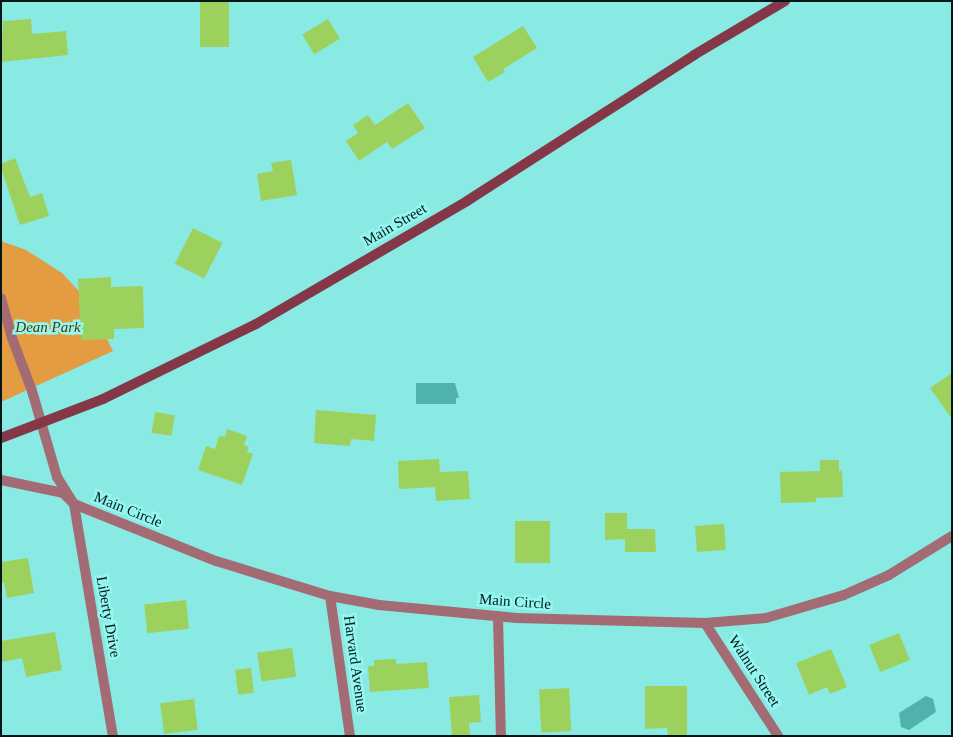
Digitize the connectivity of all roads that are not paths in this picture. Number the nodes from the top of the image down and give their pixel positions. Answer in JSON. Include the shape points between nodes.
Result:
{"nodes":[{"id":1,"x":785,"y":1,"type":"edge"},
{"id":2,"x":1,"y":298,"type":"edge"},
{"id":3,"x":41,"y":421,"type":"junction"},
{"id":4,"x":1,"y":438,"type":"edge"},
{"id":5,"x":1,"y":480,"type":"edge"},
{"id":6,"x":74,"y":504,"type":"junction"},
{"id":7,"x":952,"y":536,"type":"edge"},
{"id":8,"x":330,"y":596,"type":"junction"},
{"id":9,"x":498,"y":617,"type":"junction"},
{"id":10,"x":705,"y":623,"type":"junction"},
{"id":11,"x":113,"y":736,"type":"edge"},
{"id":12,"x":350,"y":736,"type":"edge"},
{"id":13,"x":501,"y":736,"type":"edge"},
{"id":14,"x":778,"y":736,"type":"edge"}],
"edges":[{"from":1,"to":3,"type":"main road","name":"Main Street","via":[[694,55],[467,201],[256,324],[102,399]]},
{"from":2,"to":3,"type":"street","name":"Main Circle"},
{"from":3,"to":4,"type":"main road","name":"Main Street"},
{"from":3,"to":6,"type":"street","name":"Main Circle","via":[[57,477]]},
{"from":5,"to":6,"type":"street","name":"Main Circle","via":[[63,493]]},
{"from":6,"to":8,"type":"street","name":"Main Circle","via":[[216,561]]},
{"from":6,"to":11,"type":"street","name":"Liberty Drive"},
{"from":7,"to":10,"type":"street","name":"Main Circle","via":[[889,575],[844,595],[766,618]]},
{"from":8,"to":9,"type":"street","name":"Main Circle","via":[[379,605]]},
{"from":8,"to":12,"type":"street","name":"Harvard Avenue"},
{"from":9,"to":10,"type":"street","name":"Main Circle"},
{"from":9,"to":13,"type":"street"},
{"from":10,"to":14,"type":"street","name":"Walnut Street"}]}
